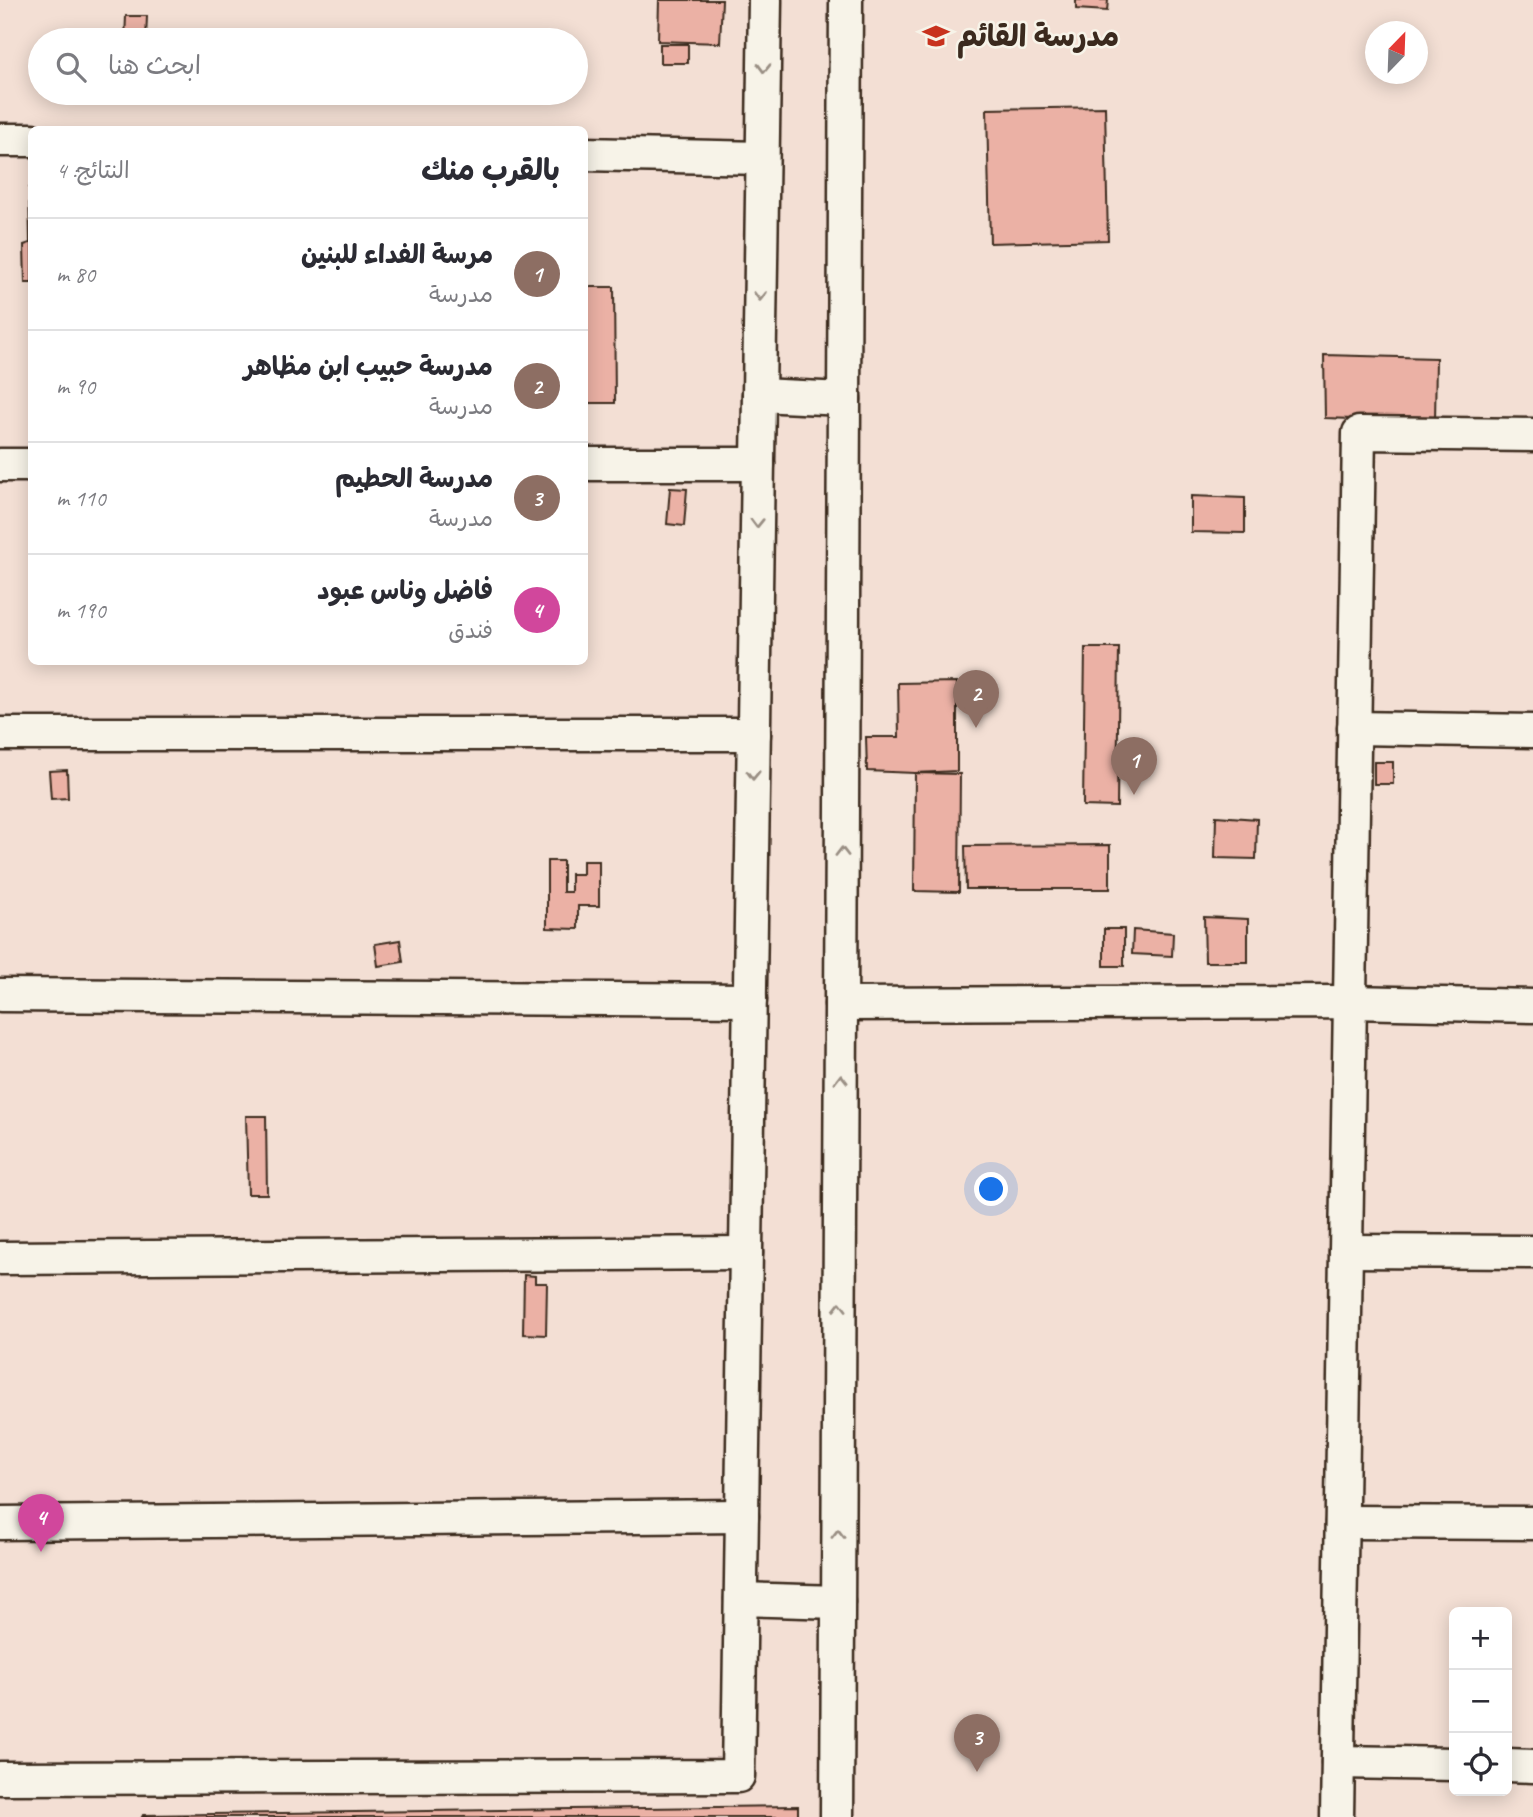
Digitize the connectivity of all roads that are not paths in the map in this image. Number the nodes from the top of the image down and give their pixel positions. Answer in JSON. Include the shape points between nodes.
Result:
{"nodes":[{"id":1,"x":765,"y":0,"type":"edge"},
{"id":2,"x":846,"y":0,"type":"edge"},
{"id":3,"x":0,"y":140,"type":"edge"},
{"id":4,"x":28,"y":140,"type":"edge"},
{"id":5,"x":588,"y":154,"type":"edge"},
{"id":6,"x":762,"y":158,"type":"junction"},
{"id":7,"x":759,"y":395,"type":"junction"},
{"id":8,"x":844,"y":399,"type":"junction"},
{"id":9,"x":1533,"y":435,"type":"edge"},
{"id":10,"x":588,"y":464,"type":"edge"},
{"id":11,"x":758,"y":464,"type":"junction"},
{"id":12,"x":0,"y":465,"type":"edge"},
{"id":13,"x":28,"y":465,"type":"edge"},
{"id":14,"x":1354,"y":728,"type":"junction"},
{"id":15,"x":1533,"y":730,"type":"edge"},
{"id":16,"x":0,"y":734,"type":"edge"},
{"id":17,"x":754,"y":734,"type":"junction"},
{"id":18,"x":0,"y":995,"type":"edge"},
{"id":19,"x":750,"y":1000,"type":"junction"},
{"id":20,"x":1350,"y":1002,"type":"junction"},
{"id":21,"x":841,"y":1004,"type":"junction"},
{"id":22,"x":1533,"y":1006,"type":"edge"},
{"id":23,"x":1346,"y":1251,"type":"junction"},
{"id":24,"x":1533,"y":1252,"type":"edge"},
{"id":25,"x":746,"y":1253,"type":"junction"},
{"id":26,"x":0,"y":1258,"type":"edge"},
{"id":27,"x":742,"y":1516,"type":"junction"},
{"id":28,"x":1342,"y":1522,"type":"junction"},
{"id":29,"x":0,"y":1523,"type":"edge"},
{"id":30,"x":1533,"y":1523,"type":"edge"},
{"id":31,"x":741,"y":1599,"type":"junction"},
{"id":32,"x":838,"y":1602,"type":"junction"},
{"id":33,"x":1338,"y":1762,"type":"junction"},
{"id":34,"x":1449,"y":1764,"type":"edge"},
{"id":35,"x":1512,"y":1765,"type":"edge"},
{"id":36,"x":1533,"y":1766,"type":"edge"},
{"id":37,"x":0,"y":1778,"type":"edge"},
{"id":38,"x":837,"y":1817,"type":"edge"},
{"id":39,"x":1337,"y":1817,"type":"edge"}],
"edges":[{"from":1,"to":6,"type":"street","one_way":true},
{"from":2,"to":8,"type":"street"},
{"from":3,"to":4,"type":"street"},
{"from":5,"to":6,"type":"street"},
{"from":6,"to":7,"type":"street","one_way":true},
{"from":7,"to":8,"type":"street"},
{"from":7,"to":11,"type":"street"},
{"from":21,"to":8,"type":"street","one_way":true},
{"from":9,"to":14,"type":"street","via":[[1359,433]]},
{"from":10,"to":11,"type":"street"},
{"from":11,"to":17,"type":"street","one_way":true},
{"from":12,"to":13,"type":"street"},
{"from":14,"to":15,"type":"street"},
{"from":14,"to":20,"type":"street"},
{"from":16,"to":17,"type":"street"},
{"from":17,"to":19,"type":"street","one_way":true},
{"from":18,"to":19,"type":"street"},
{"from":19,"to":25,"type":"street"},
{"from":20,"to":21,"type":"street"},
{"from":20,"to":22,"type":"street"},
{"from":20,"to":23,"type":"street"},
{"from":32,"to":21,"type":"street","one_way":true},
{"from":23,"to":24,"type":"street"},
{"from":23,"to":28,"type":"street"},
{"from":25,"to":26,"type":"street"},
{"from":25,"to":27,"type":"street"},
{"from":27,"to":29,"type":"street"},
{"from":27,"to":31,"type":"street"},
{"from":28,"to":30,"type":"street"},
{"from":28,"to":33,"type":"street"},
{"from":31,"to":32,"type":"street"},
{"from":31,"to":37,"type":"street","via":[[738,1776]]},
{"from":32,"to":38,"type":"street"},
{"from":33,"to":34,"type":"street"},
{"from":33,"to":39,"type":"street"},
{"from":35,"to":36,"type":"street"}]}
